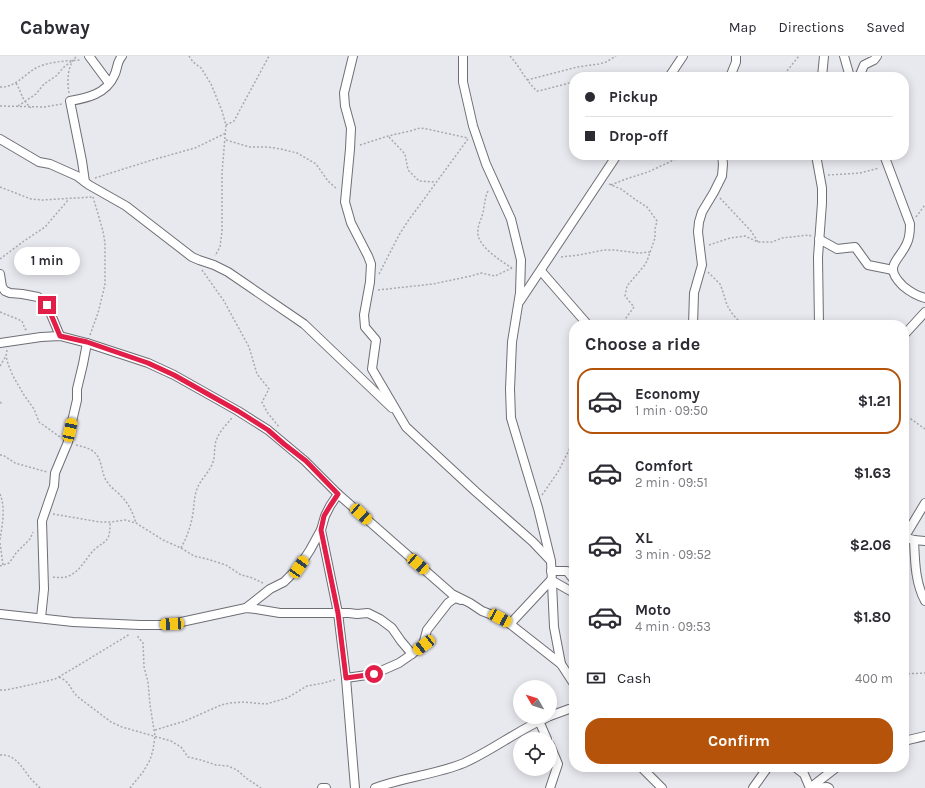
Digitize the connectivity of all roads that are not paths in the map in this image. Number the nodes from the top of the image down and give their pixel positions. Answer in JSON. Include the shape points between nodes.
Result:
{"nodes":[{"id":1,"x":122,"y":56,"type":"edge"},
{"id":2,"x":353,"y":56,"type":"edge"},
{"id":3,"x":463,"y":56,"type":"edge"},
{"id":4,"x":683,"y":56,"type":"edge"},
{"id":5,"x":736,"y":56,"type":"edge"},
{"id":6,"x":824,"y":56,"type":"edge"},
{"id":7,"x":844,"y":56,"type":"edge"},
{"id":8,"x":877,"y":56,"type":"edge"},
{"id":9,"x":90,"y":57,"type":"edge"},
{"id":10,"x":672,"y":72,"type":"edge"},
{"id":11,"x":732,"y":72,"type":"edge"},
{"id":12,"x":822,"y":72,"type":"edge"},
{"id":13,"x":849,"y":72,"type":"edge"},
{"id":14,"x":861,"y":72,"type":"edge"},
{"id":15,"x":109,"y":83,"type":"junction"},
{"id":16,"x":0,"y":139,"type":"edge"},
{"id":17,"x":614,"y":160,"type":"edge"},
{"id":18,"x":723,"y":160,"type":"edge"},
{"id":19,"x":817,"y":160,"type":"edge"},
{"id":20,"x":886,"y":160,"type":"edge"},
{"id":21,"x":86,"y":182,"type":"junction"},
{"id":22,"x":819,"y":239,"type":"junction"},
{"id":23,"x":893,"y":270,"type":"junction"},
{"id":24,"x":541,"y":271,"type":"junction"},
{"id":25,"x":0,"y":274,"type":"edge"},
{"id":26,"x":925,"y":298,"type":"edge"},
{"id":27,"x":519,"y":304,"type":"junction"},
{"id":28,"x":925,"y":312,"type":"edge"},
{"id":29,"x":584,"y":320,"type":"edge"},
{"id":30,"x":693,"y":320,"type":"edge"},
{"id":31,"x":819,"y":320,"type":"edge"},
{"id":32,"x":909,"y":330,"type":"edge"},
{"id":33,"x":60,"y":336,"type":"junction"},
{"id":34,"x":87,"y":342,"type":"junction"},
{"id":35,"x":4,"y":343,"type":"edge"},
{"id":36,"x":400,"y":416,"type":"junction"},
{"id":37,"x":338,"y":494,"type":"junction"},
{"id":38,"x":925,"y":503,"type":"edge"},
{"id":39,"x":321,"y":530,"type":"junction"},
{"id":40,"x":909,"y":530,"type":"edge"},
{"id":41,"x":909,"y":539,"type":"edge"},
{"id":42,"x":914,"y":540,"type":"junction"},
{"id":43,"x":925,"y":541,"type":"edge"},
{"id":44,"x":551,"y":561,"type":"junction"},
{"id":45,"x":551,"y":571,"type":"junction"},
{"id":46,"x":569,"y":574,"type":"edge"},
{"id":47,"x":551,"y":580,"type":"junction"},
{"id":48,"x":569,"y":589,"type":"edge"},
{"id":49,"x":925,"y":601,"type":"edge"},
{"id":50,"x":470,"y":603,"type":"junction"},
{"id":51,"x":246,"y":608,"type":"junction"},
{"id":52,"x":338,"y":613,"type":"junction"},
{"id":53,"x":0,"y":614,"type":"edge"},
{"id":54,"x":41,"y":618,"type":"junction"},
{"id":55,"x":510,"y":624,"type":"junction"},
{"id":56,"x":412,"y":654,"type":"junction"},
{"id":57,"x":562,"y":664,"type":"junction"},
{"id":58,"x":569,"y":676,"type":"edge"},
{"id":59,"x":346,"y":677,"type":"junction"},
{"id":60,"x":569,"y":709,"type":"edge"},
{"id":61,"x":557,"y":714,"type":"edge"},
{"id":62,"x":534,"y":724,"type":"edge"},
{"id":63,"x":925,"y":736,"type":"edge"},
{"id":64,"x":909,"y":741,"type":"edge"},
{"id":65,"x":646,"y":772,"type":"edge"},
{"id":66,"x":765,"y":772,"type":"edge"},
{"id":67,"x":801,"y":772,"type":"edge"},
{"id":68,"x":831,"y":772,"type":"edge"},
{"id":69,"x":554,"y":776,"type":"edge"},
{"id":70,"x":322,"y":788,"type":"edge"},
{"id":71,"x":326,"y":788,"type":"edge"},
{"id":72,"x":355,"y":788,"type":"edge"},
{"id":73,"x":375,"y":788,"type":"edge"},
{"id":74,"x":550,"y":788,"type":"edge"},
{"id":75,"x":662,"y":788,"type":"edge"},
{"id":76,"x":754,"y":788,"type":"edge"},
{"id":77,"x":810,"y":788,"type":"edge"},
{"id":78,"x":829,"y":788,"type":"edge"}],
"edges":[{"from":1,"to":15,"type":"street"},
{"from":2,"to":36,"type":"street","via":[[344,93],[351,128],[345,202],[350,223],[371,264],[364,315],[365,327],[376,340],[372,369]]},
{"from":3,"to":27,"type":"street","via":[[463,82],[473,126],[486,164],[511,219],[521,260]]},
{"from":4,"to":10,"type":"street"},
{"from":5,"to":11,"type":"street"},
{"from":6,"to":12,"type":"street"},
{"from":7,"to":13,"type":"street"},
{"from":8,"to":14,"type":"street","via":[[864,65]]},
{"from":9,"to":15,"type":"street"},
{"from":15,"to":21,"type":"street","via":[[91,97],[70,101]]},
{"from":16,"to":21,"type":"street","via":[[39,162],[50,164]]},
{"from":17,"to":24,"type":"street"},
{"from":18,"to":30,"type":"street","via":[[722,176],[699,222],[702,265],[694,294]]},
{"from":19,"to":22,"type":"street","via":[[822,203]]},
{"from":20,"to":23,"type":"street","via":[[910,224],[907,243]]},
{"from":21,"to":36,"type":"street","via":[[126,206],[192,257],[228,272],[304,324]]},
{"from":22,"to":23,"type":"street","via":[[837,249],[855,246],[868,265]]},
{"from":22,"to":31,"type":"street"},
{"from":23,"to":26,"type":"street","via":[[896,279],[906,289]]},
{"from":24,"to":27,"type":"street"},
{"from":24,"to":29,"type":"street"},
{"from":25,"to":33,"type":"street","via":[[5,291],[38,297],[47,305]]},
{"from":27,"to":44,"type":"street","via":[[512,342],[511,418],[537,503]]},
{"from":28,"to":32,"type":"street"},
{"from":33,"to":34,"type":"street"},
{"from":33,"to":35,"type":"street"},
{"from":34,"to":37,"type":"street","via":[[174,375],[238,411],[268,430],[306,461]]},
{"from":34,"to":54,"type":"street","via":[[68,442],[55,473],[54,486],[42,521],[44,588]]},
{"from":36,"to":44,"type":"street","via":[[406,427]]},
{"from":37,"to":39,"type":"street","via":[[324,516]]},
{"from":37,"to":50,"type":"street","via":[[452,594]]},
{"from":38,"to":40,"type":"street"},
{"from":39,"to":51,"type":"street","via":[[299,567],[284,582]]},
{"from":39,"to":52,"type":"street"},
{"from":41,"to":42,"type":"street"},
{"from":42,"to":43,"type":"street"},
{"from":42,"to":49,"type":"street","via":[[916,572]]},
{"from":44,"to":45,"type":"street"},
{"from":45,"to":46,"type":"street","via":[[567,571]]},
{"from":45,"to":47,"type":"street"},
{"from":47,"to":48,"type":"street"},
{"from":47,"to":55,"type":"street"},
{"from":47,"to":57,"type":"street","via":[[554,627]]},
{"from":50,"to":55,"type":"street"},
{"from":50,"to":56,"type":"street","via":[[455,598],[448,603],[427,630],[424,645]]},
{"from":51,"to":52,"type":"street","via":[[280,613]]},
{"from":51,"to":54,"type":"street","via":[[172,624],[73,622]]},
{"from":52,"to":56,"type":"street","via":[[368,612],[380,618],[392,628]]},
{"from":52,"to":59,"type":"street"},
{"from":53,"to":54,"type":"street"},
{"from":55,"to":57,"type":"street"},
{"from":56,"to":59,"type":"street","via":[[374,674]]},
{"from":57,"to":58,"type":"street"},
{"from":59,"to":72,"type":"street"},
{"from":60,"to":61,"type":"street"},
{"from":62,"to":73,"type":"street","via":[[465,763]]},
{"from":63,"to":64,"type":"street"},
{"from":65,"to":75,"type":"street"},
{"from":66,"to":76,"type":"street"},
{"from":67,"to":77,"type":"street"},
{"from":68,"to":77,"type":"street"},
{"from":69,"to":74,"type":"street"},
{"from":70,"to":71,"type":"street"},
{"from":77,"to":78,"type":"street"}]}
